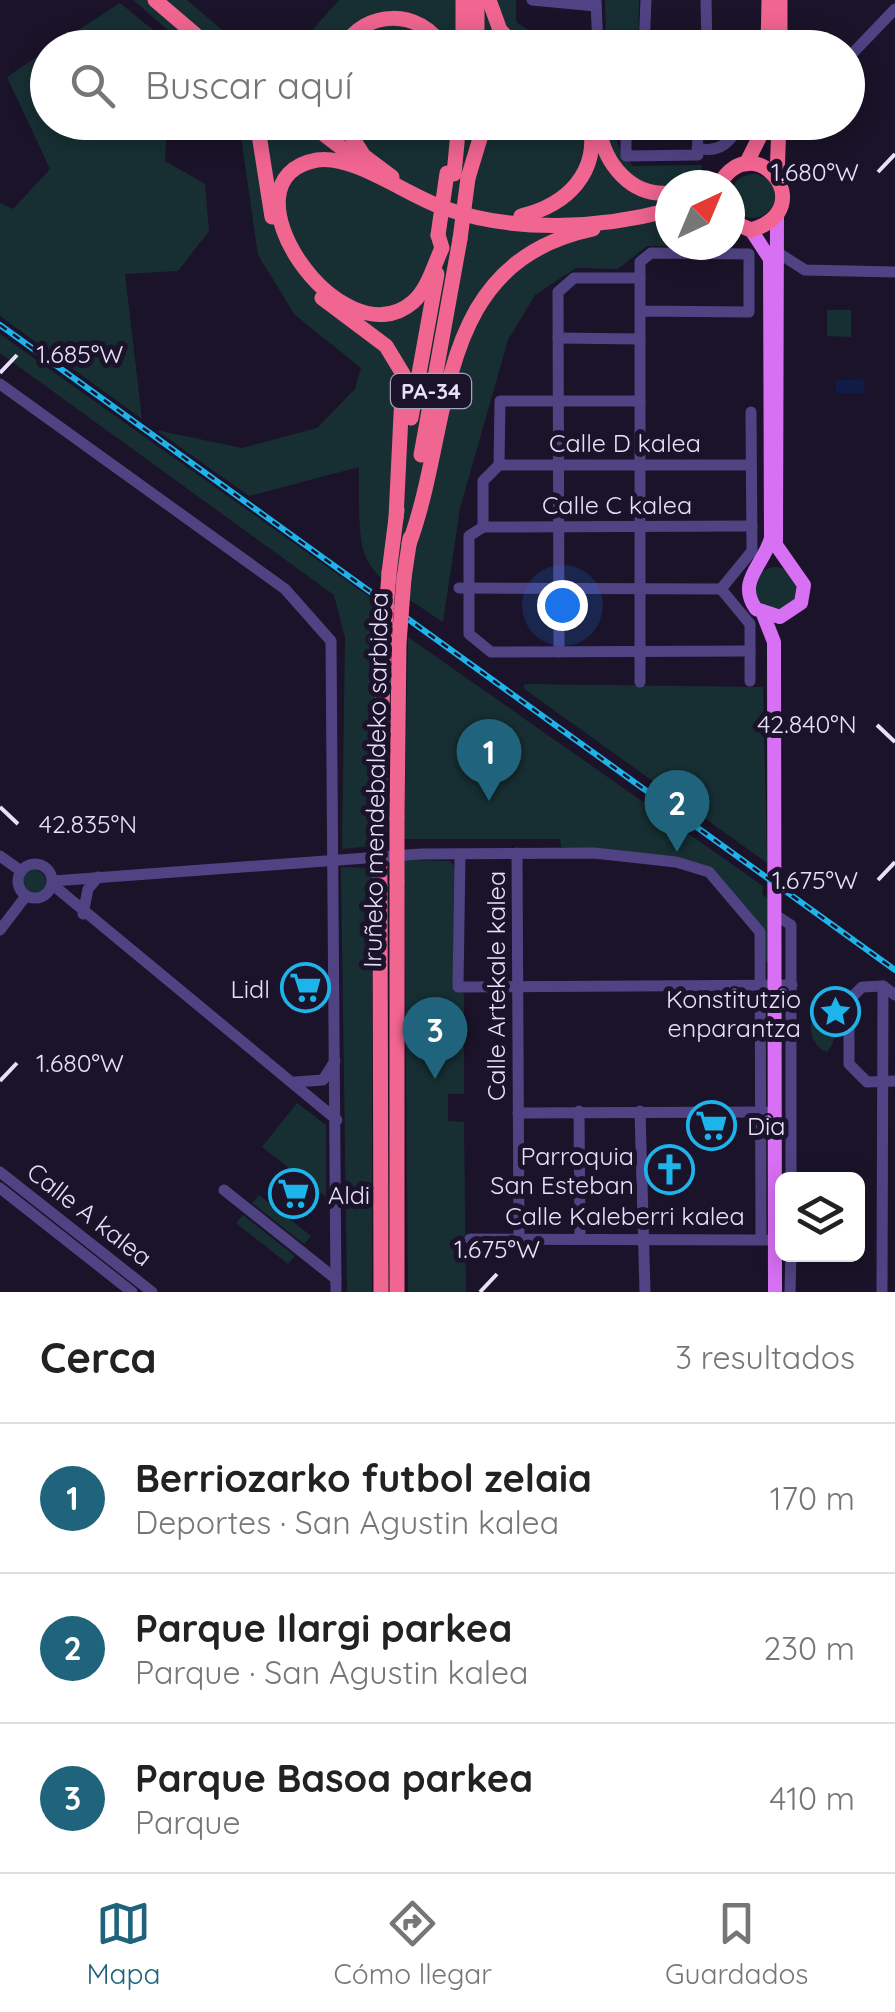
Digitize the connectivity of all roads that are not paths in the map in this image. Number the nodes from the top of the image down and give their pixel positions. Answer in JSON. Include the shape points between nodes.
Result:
{"nodes":[{"id":1,"x":155,"y":0,"type":"edge"},
{"id":2,"x":163,"y":0,"type":"edge"},
{"id":3,"x":463,"y":0,"type":"edge"},
{"id":4,"x":477,"y":0,"type":"edge"},
{"id":5,"x":489,"y":0,"type":"edge"},
{"id":6,"x":532,"y":0,"type":"edge"},
{"id":7,"x":646,"y":0,"type":"edge"},
{"id":8,"x":706,"y":0,"type":"edge"},
{"id":9,"x":769,"y":0,"type":"edge"},
{"id":10,"x":780,"y":0,"type":"edge"},
{"id":11,"x":596,"y":3,"type":"edge"},
{"id":12,"x":895,"y":9,"type":"edge"},
{"id":13,"x":192,"y":30,"type":"edge"},
{"id":14,"x":195,"y":30,"type":"edge"},
{"id":15,"x":359,"y":30,"type":"edge"},
{"id":16,"x":428,"y":30,"type":"edge"},
{"id":17,"x":463,"y":30,"type":"edge"},
{"id":18,"x":477,"y":30,"type":"edge"},
{"id":19,"x":500,"y":30,"type":"edge"},
{"id":20,"x":597,"y":30,"type":"edge"},
{"id":21,"x":645,"y":30,"type":"edge"},
{"id":22,"x":707,"y":30,"type":"edge"},
{"id":23,"x":768,"y":30,"type":"edge"},
{"id":24,"x":780,"y":30,"type":"edge"},
{"id":25,"x":865,"y":40,"type":"edge"},
{"id":26,"x":261,"y":140,"type":"edge"},
{"id":27,"x":326,"y":140,"type":"edge"},
{"id":28,"x":329,"y":140,"type":"edge"},
{"id":29,"x":354,"y":140,"type":"edge"},
{"id":30,"x":456,"y":140,"type":"edge"},
{"id":31,"x":469,"y":140,"type":"edge"},
{"id":32,"x":475,"y":140,"type":"edge"},
{"id":33,"x":593,"y":140,"type":"edge"},
{"id":34,"x":602,"y":140,"type":"edge"},
{"id":35,"x":626,"y":140,"type":"edge"},
{"id":36,"x":697,"y":140,"type":"edge"},
{"id":37,"x":730,"y":140,"type":"edge"},
{"id":38,"x":758,"y":140,"type":"edge"},
{"id":39,"x":779,"y":140,"type":"edge"},
{"id":40,"x":697,"y":148,"type":"junction"},
{"id":41,"x":746,"y":164,"type":"junction"},
{"id":42,"x":737,"y":170,"type":"edge"},
{"id":43,"x":364,"y":171,"type":"junction"},
{"id":44,"x":456,"y":175,"type":"junction"},
{"id":45,"x":778,"y":178,"type":"junction"},
{"id":46,"x":412,"y":190,"type":"junction"},
{"id":47,"x":655,"y":193,"type":"edge"},
{"id":48,"x":655,"y":200,"type":"edge"},
{"id":49,"x":655,"y":214,"type":"edge"},
{"id":50,"x":777,"y":214,"type":"junction"},
{"id":51,"x":521,"y":216,"type":"junction"},
{"id":52,"x":642,"y":218,"type":"junction"},
{"id":53,"x":745,"y":227,"type":"edge"},
{"id":54,"x":752,"y":230,"type":"junction"},
{"id":55,"x":446,"y":239,"type":"junction"},
{"id":56,"x":777,"y":252,"type":"junction"},
{"id":57,"x":805,"y":270,"type":"junction"},
{"id":58,"x":895,"y":272,"type":"edge"},
{"id":59,"x":640,"y":278,"type":"junction"},
{"id":60,"x":777,"y":290,"type":"junction"},
{"id":61,"x":640,"y":311,"type":"junction"},
{"id":62,"x":558,"y":338,"type":"junction"},
{"id":63,"x":640,"y":339,"type":"junction"},
{"id":64,"x":0,"y":384,"type":"edge"},
{"id":65,"x":558,"y":401,"type":"junction"},
{"id":66,"x":640,"y":401,"type":"junction"},
{"id":67,"x":750,"y":412,"type":"dead end"},
{"id":68,"x":558,"y":464,"type":"junction"},
{"id":69,"x":640,"y":464,"type":"junction"},
{"id":70,"x":499,"y":465,"type":"junction"},
{"id":71,"x":751,"y":465,"type":"junction"},
{"id":72,"x":396,"y":518,"type":"junction"},
{"id":73,"x":752,"y":526,"type":"junction"},
{"id":74,"x":483,"y":527,"type":"junction"},
{"id":75,"x":640,"y":527,"type":"junction"},
{"id":76,"x":558,"y":528,"type":"junction"},
{"id":77,"x":409,"y":544,"type":"junction"},
{"id":78,"x":788,"y":564,"type":"junction"},
{"id":79,"x":753,"y":573,"type":"junction"},
{"id":80,"x":396,"y":576,"type":"junction"},
{"id":81,"x":464,"y":588,"type":"junction"},
{"id":82,"x":558,"y":588,"type":"junction"},
{"id":83,"x":640,"y":589,"type":"junction"},
{"id":84,"x":725,"y":589,"type":"junction"},
{"id":85,"x":748,"y":597,"type":"junction"},
{"id":86,"x":763,"y":614,"type":"junction"},
{"id":87,"x":788,"y":614,"type":"junction"},
{"id":88,"x":391,"y":642,"type":"junction"},
{"id":89,"x":774,"y":642,"type":"junction"},
{"id":90,"x":750,"y":651,"type":"junction"},
{"id":91,"x":559,"y":652,"type":"junction"},
{"id":92,"x":640,"y":652,"type":"junction"},
{"id":93,"x":640,"y":682,"type":"dead end"},
{"id":94,"x":750,"y":682,"type":"dead end"},
{"id":95,"x":516,"y":853,"type":"junction"},
{"id":96,"x":460,"y":854,"type":"junction"},
{"id":97,"x":0,"y":856,"type":"edge"},
{"id":98,"x":333,"y":859,"type":"junction"},
{"id":99,"x":21,"y":871,"type":"junction"},
{"id":100,"x":98,"y":877,"type":"junction"},
{"id":101,"x":53,"y":883,"type":"junction"},
{"id":102,"x":388,"y":884,"type":"junction"},
{"id":103,"x":26,"y":896,"type":"junction"},
{"id":104,"x":83,"y":914,"type":"junction"},
{"id":105,"x":774,"y":914,"type":"junction"},
{"id":106,"x":0,"y":930,"type":"edge"},
{"id":107,"x":767,"y":985,"type":"junction"},
{"id":108,"x":792,"y":985,"type":"junction"},
{"id":109,"x":883,"y":986,"type":"junction"},
{"id":110,"x":517,"y":987,"type":"junction"},
{"id":111,"x":895,"y":995,"type":"edge"},
{"id":112,"x":336,"y":1057,"type":"junction"},
{"id":113,"x":890,"y":1081,"type":"edge"},
{"id":114,"x":293,"y":1082,"type":"junction"},
{"id":115,"x":580,"y":1111,"type":"junction"},
{"id":116,"x":640,"y":1111,"type":"junction"},
{"id":117,"x":775,"y":1112,"type":"junction"},
{"id":118,"x":518,"y":1113,"type":"junction"},
{"id":119,"x":337,"y":1120,"type":"junction"},
{"id":120,"x":0,"y":1172,"type":"edge"},
{"id":121,"x":777,"y":1172,"type":"edge"},
{"id":122,"x":789,"y":1172,"type":"edge"},
{"id":123,"x":0,"y":1188,"type":"edge"},
{"id":124,"x":224,"y":1190,"type":"dead end"},
{"id":125,"x":518,"y":1238,"type":"junction"},
{"id":126,"x":580,"y":1238,"type":"junction"},
{"id":127,"x":760,"y":1238,"type":"junction"},
{"id":128,"x":470,"y":1239,"type":"dead end"},
{"id":129,"x":644,"y":1239,"type":"junction"},
{"id":130,"x":775,"y":1250,"type":"edge"},
{"id":131,"x":775,"y":1262,"type":"edge"},
{"id":132,"x":791,"y":1262,"type":"edge"},
{"id":133,"x":335,"y":1288,"type":"edge"},
{"id":134,"x":381,"y":1288,"type":"edge"},
{"id":135,"x":132,"y":1292,"type":"edge"},
{"id":136,"x":152,"y":1292,"type":"edge"},
{"id":137,"x":399,"y":1292,"type":"edge"},
{"id":138,"x":645,"y":1292,"type":"edge"},
{"id":139,"x":776,"y":1292,"type":"edge"},
{"id":140,"x":790,"y":1292,"type":"edge"},
{"id":141,"x":882,"y":1292,"type":"edge"}],
"edges":[{"from":1,"to":13,"type":"highway"},
{"from":2,"to":14,"type":"highway"},
{"from":3,"to":17,"type":"highway"},
{"from":4,"to":18,"type":"highway"},
{"from":5,"to":19,"type":"highway"},
{"from":6,"to":11,"type":"street"},
{"from":7,"to":21,"type":"street"},
{"from":8,"to":22,"type":"street"},
{"from":9,"to":23,"type":"highway"},
{"from":10,"to":24,"type":"highway"},
{"from":11,"to":20,"type":"street"},
{"from":12,"to":25,"type":"street"},
{"from":15,"to":16,"type":"highway","via":[[397,18]]},
{"from":26,"to":72,"type":"highway","via":[[275,231],[288,261],[312,290],[386,346],[402,374]]},
{"from":27,"to":43,"type":"highway"},
{"from":28,"to":46,"type":"highway"},
{"from":29,"to":46,"type":"highway","via":[[364,156]]},
{"from":30,"to":44,"type":"highway"},
{"from":31,"to":44,"type":"highway"},
{"from":32,"to":44,"type":"highway"},
{"from":33,"to":51,"type":"highway","via":[[576,187],[562,201]]},
{"from":34,"to":47,"type":"highway","via":[[615,170]]},
{"from":35,"to":40,"type":"street","via":[[626,156],[698,154]]},
{"from":36,"to":40,"type":"street"},
{"from":37,"to":40,"type":"street"},
{"from":38,"to":41,"type":"highway"},
{"from":39,"to":45,"type":"highway"},
{"from":41,"to":42,"type":"highway"},
{"from":41,"to":45,"type":"highway","via":[[764,166]]},
{"from":43,"to":52,"type":"highway","via":[[412,196],[478,217],[560,225]]},
{"from":43,"to":55,"type":"highway","via":[[314,160],[282,188],[279,217],[306,274],[352,306],[389,312],[415,300]]},
{"from":44,"to":55,"type":"highway","name":"Iruñeko mendebaldeko sarbidea","number":"PA-34","bridge":true},
{"from":45,"to":50,"type":"highway","via":[[783,196]]},
{"from":46,"to":51,"type":"highway","via":[[482,212]]},
{"from":48,"to":51,"type":"highway","via":[[590,218]]},
{"from":49,"to":52,"type":"highway"},
{"from":50,"to":54,"type":"highway"},
{"from":50,"to":56,"type":"main road"},
{"from":52,"to":77,"type":"highway","via":[[557,240],[525,256],[488,290],[456,352]]},
{"from":53,"to":54,"type":"highway"},
{"from":54,"to":79,"type":"main road","via":[[770,259],[771,538]]},
{"from":55,"to":72,"type":"highway","name":"Iruñeko mendebaldeko sarbidea","number":"PA-34"},
{"from":55,"to":77,"type":"highway","name":"Iruñeko mendebaldeko sarbidea","number":"PA-34"},
{"from":56,"to":57,"type":"street"},
{"from":56,"to":60,"type":"main road"},
{"from":57,"to":58,"type":"street"},
{"from":57,"to":60,"type":"street"},
{"from":59,"to":61,"type":"street"},
{"from":59,"to":61,"type":"street","via":[[640,262],[652,253],[750,254],[749,312]]},
{"from":59,"to":62,"type":"street","via":[[574,278],[561,287]]},
{"from":60,"to":78,"type":"main road","via":[[776,533]]},
{"from":61,"to":63,"type":"street"},
{"from":62,"to":63,"type":"street"},
{"from":62,"to":65,"type":"street"},
{"from":63,"to":66,"type":"street"},
{"from":64,"to":98,"type":"street","via":[[285,589],[331,641]]},
{"from":65,"to":66,"type":"street"},
{"from":65,"to":68,"type":"street"},
{"from":65,"to":70,"type":"street","via":[[500,401]]},
{"from":66,"to":69,"type":"street"},
{"from":67,"to":71,"type":"street"},
{"from":68,"to":69,"type":"street","name":"Calle D kalea"},
{"from":68,"to":70,"type":"street","name":"Calle D kalea"},
{"from":68,"to":76,"type":"street"},
{"from":69,"to":71,"type":"street","name":"Calle D kalea"},
{"from":69,"to":75,"type":"street"},
{"from":70,"to":74,"type":"street","via":[[484,481]]},
{"from":71,"to":73,"type":"street"},
{"from":72,"to":80,"type":"highway","name":"Iruñeko mendebaldeko sarbidea","number":"PA-34"},
{"from":73,"to":75,"type":"street","name":"Calle C kalea"},
{"from":73,"to":84,"type":"street","via":[[752,551]]},
{"from":74,"to":76,"type":"street","name":"Calle C kalea"},
{"from":74,"to":81,"type":"street","via":[[470,536]]},
{"from":75,"to":76,"type":"street","name":"Calle C kalea"},
{"from":75,"to":83,"type":"street"},
{"from":76,"to":82,"type":"street"},
{"from":77,"to":80,"type":"highway","name":"Iruñeko mendebaldeko sarbidea","number":"PA-34"},
{"from":78,"to":79,"type":"main road","via":[[772,560]]},
{"from":78,"to":87,"type":"main road","via":[[804,585],[800,603]]},
{"from":79,"to":84,"type":"street"},
{"from":79,"to":85,"type":"main road"},
{"from":80,"to":88,"type":"highway","name":"Iruñeko mendebaldeko sarbidea","number":"PA-34","bridge":true},
{"from":81,"to":82,"type":"street"},
{"from":81,"to":91,"type":"street","via":[[469,634],[492,652]]},
{"from":82,"to":83,"type":"street"},
{"from":82,"to":91,"type":"street"},
{"from":83,"to":84,"type":"street"},
{"from":83,"to":92,"type":"street"},
{"from":84,"to":85,"type":"street"},
{"from":84,"to":90,"type":"street","via":[[750,624]]},
{"from":85,"to":86,"type":"main road"},
{"from":86,"to":87,"type":"main road"},
{"from":86,"to":89,"type":"main road"},
{"from":87,"to":89,"type":"main road"},
{"from":88,"to":102,"type":"highway","name":"Iruñeko mendebaldeko sarbidea","number":"PA-34","bridge":true,"via":[[397,818]]},
{"from":88,"to":102,"type":"highway","name":"Iruñeko mendebaldeko sarbidea","number":"PA-34","bridge":true,"via":[[380,818]]},
{"from":89,"to":105,"type":"main road"},
{"from":90,"to":92,"type":"street"},
{"from":90,"to":94,"type":"street"},
{"from":91,"to":92,"type":"street"},
{"from":92,"to":93,"type":"street"},
{"from":95,"to":96,"type":"street"},
{"from":95,"to":107,"type":"street","via":[[594,852],[709,872],[760,932]]},
{"from":95,"to":110,"type":"street","name":"Calle Artekale kalea"},
{"from":96,"to":98,"type":"street"},
{"from":96,"to":110,"type":"street","via":[[458,987]]},
{"from":97,"to":99,"type":"street"},
{"from":98,"to":100,"type":"street"},
{"from":98,"to":112,"type":"street"},
{"from":99,"to":101,"type":"street","via":[[42,865]]},
{"from":99,"to":103,"type":"street","via":[[19,887]]},
{"from":100,"to":101,"type":"street"},
{"from":100,"to":104,"type":"street","via":[[88,888]]},
{"from":101,"to":103,"type":"street","via":[[40,898]]},
{"from":101,"to":104,"type":"street"},
{"from":102,"to":134,"type":"highway","name":"Iruñeko mendebaldeko sarbidea","number":"PA-34"},
{"from":102,"to":137,"type":"highway","name":"Iruñeko mendebaldeko sarbidea","number":"PA-34"},
{"from":103,"to":106,"type":"street"},
{"from":104,"to":114,"type":"street"},
{"from":105,"to":107,"type":"main road"},
{"from":105,"to":108,"type":"street","via":[[791,925]]},
{"from":107,"to":108,"type":"street"},
{"from":107,"to":110,"type":"street"},
{"from":107,"to":117,"type":"main road"},
{"from":108,"to":117,"type":"street"},
{"from":109,"to":111,"type":"street"},
{"from":109,"to":113,"type":"street"},
{"from":109,"to":113,"type":"street","via":[[862,987],[849,1000],[848,1064],[867,1082]]},
{"from":110,"to":118,"type":"street","name":"Calle Artekale kalea"},
{"from":112,"to":114,"type":"street","via":[[323,1080]]},
{"from":112,"to":119,"type":"street"},
{"from":113,"to":141,"type":"street"},
{"from":114,"to":119,"type":"street"},
{"from":115,"to":116,"type":"street"},
{"from":115,"to":118,"type":"street"},
{"from":115,"to":126,"type":"street"},
{"from":116,"to":117,"type":"street"},
{"from":116,"to":129,"type":"street"},
{"from":117,"to":121,"type":"main road"},
{"from":117,"to":122,"type":"street"},
{"from":117,"to":127,"type":"street"},
{"from":118,"to":125,"type":"street","name":"Calle Artekale kalea"},
{"from":119,"to":133,"type":"street"},
{"from":120,"to":136,"type":"street","name":"Calle A kalea"},
{"from":123,"to":135,"type":"street","name":"Calle A kalea"},
{"from":124,"to":133,"type":"street"},
{"from":125,"to":126,"type":"street","name":"Calle Kaleberri kalea"},
{"from":125,"to":128,"type":"street","name":"Calle Kaleberri kalea"},
{"from":126,"to":129,"type":"street","name":"Calle Kaleberri kalea"},
{"from":127,"to":129,"type":"street","name":"Calle Kaleberri kalea"},
{"from":127,"to":130,"type":"street","name":"Calle Kaleberri kalea"},
{"from":129,"to":138,"type":"street"},
{"from":131,"to":139,"type":"main road"},
{"from":132,"to":140,"type":"street"}]}
